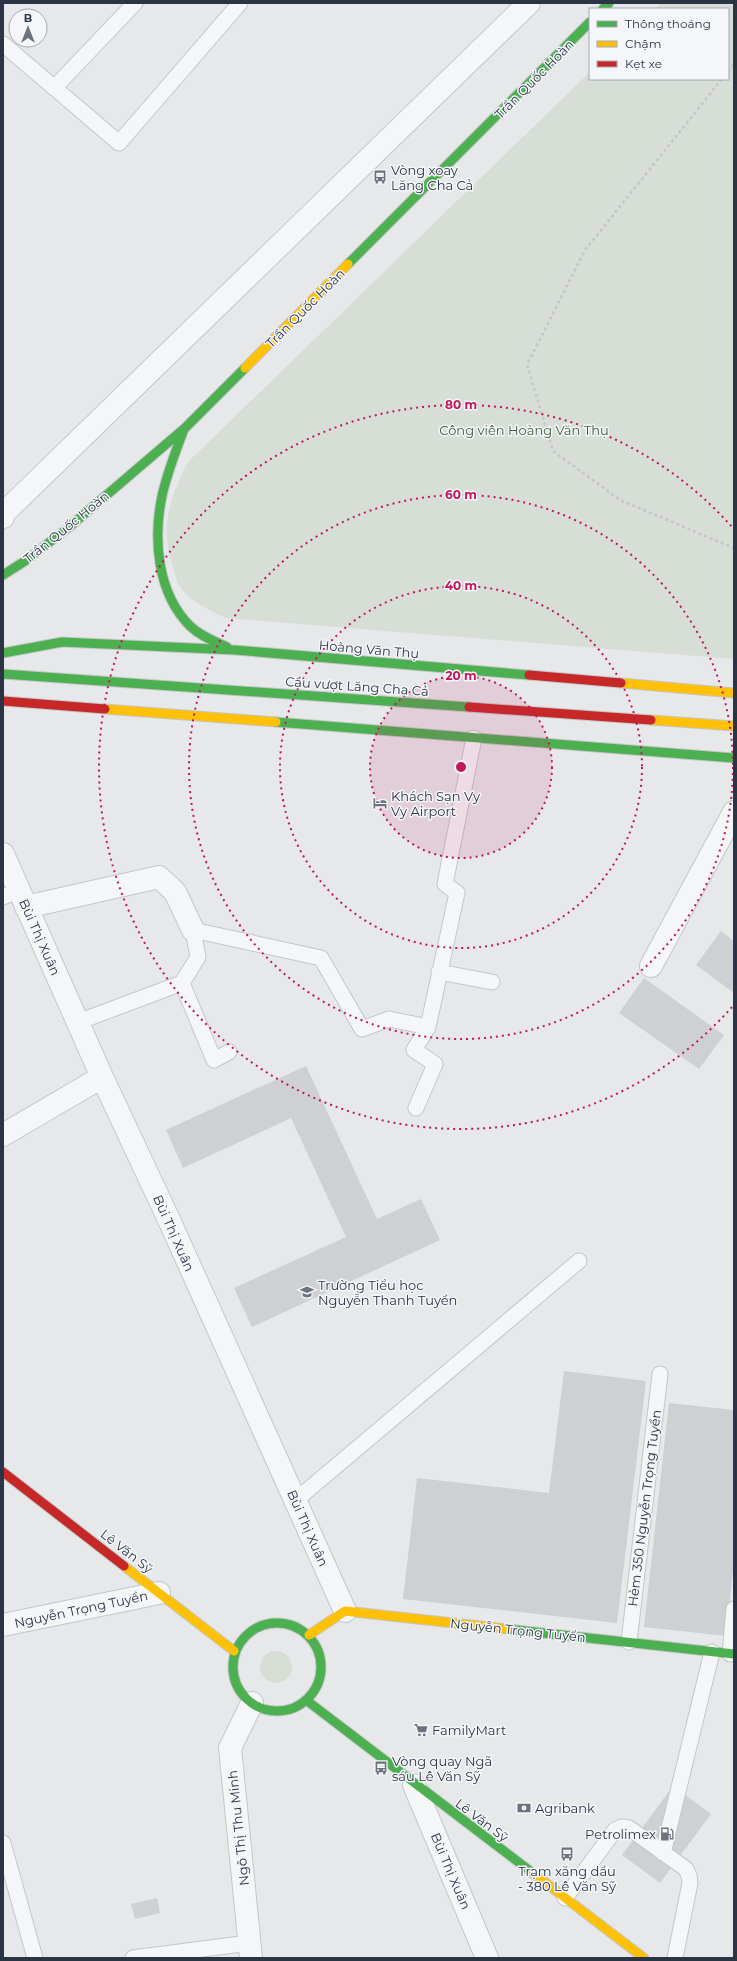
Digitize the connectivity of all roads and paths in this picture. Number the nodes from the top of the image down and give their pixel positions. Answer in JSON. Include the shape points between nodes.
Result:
{"nodes":[{"id":1,"x":135,"y":3,"type":"edge"},
{"id":2,"x":240,"y":3,"type":"edge"},
{"id":3,"x":529,"y":3,"type":"edge"},
{"id":4,"x":589,"y":23,"type":"edge"},
{"id":5,"x":3,"y":44,"type":"edge"},
{"id":6,"x":721,"y":80,"type":"edge"},
{"id":7,"x":54,"y":88,"type":"junction"},
{"id":8,"x":185,"y":428,"type":"junction"},
{"id":9,"x":3,"y":514,"type":"edge"},
{"id":10,"x":734,"y":548,"type":"edge"},
{"id":11,"x":3,"y":575,"type":"edge"},
{"id":12,"x":235,"y":650,"type":"junction"},
{"id":13,"x":3,"y":653,"type":"edge"},
{"id":14,"x":3,"y":674,"type":"edge"},
{"id":15,"x":734,"y":693,"type":"edge"},
{"id":16,"x":3,"y":701,"type":"edge"},
{"id":17,"x":734,"y":726,"type":"edge"},
{"id":18,"x":474,"y":738,"type":"junction"},
{"id":19,"x":734,"y":758,"type":"edge"},
{"id":20,"x":734,"y":812,"type":"edge"},
{"id":21,"x":3,"y":854,"type":"edge"},
{"id":22,"x":16,"y":898,"type":"edge"},
{"id":23,"x":193,"y":930,"type":"junction"},
{"id":24,"x":651,"y":966,"type":"dead end"},
{"id":25,"x":439,"y":972,"type":"junction"},
{"id":26,"x":492,"y":982,"type":"dead end"},
{"id":27,"x":182,"y":983,"type":"junction"},
{"id":28,"x":78,"y":1022,"type":"junction"},
{"id":29,"x":428,"y":1027,"type":"junction"},
{"id":30,"x":230,"y":1052,"type":"dead end"},
{"id":31,"x":102,"y":1077,"type":"junction"},
{"id":32,"x":416,"y":1108,"type":"dead end"},
{"id":33,"x":3,"y":1135,"type":"edge"},
{"id":34,"x":579,"y":1261,"type":"dead end"},
{"id":35,"x":660,"y":1374,"type":"dead end"},
{"id":36,"x":3,"y":1472,"type":"edge"},
{"id":37,"x":296,"y":1500,"type":"junction"},
{"id":38,"x":159,"y":1593,"type":"junction"},
{"id":39,"x":734,"y":1609,"type":"edge"},
{"id":40,"x":345,"y":1611,"type":"junction"},
{"id":41,"x":3,"y":1625,"type":"edge"},
{"id":42,"x":309,"y":1635,"type":"junction"},
{"id":43,"x":629,"y":1642,"type":"junction"},
{"id":44,"x":234,"y":1651,"type":"junction"},
{"id":45,"x":712,"y":1652,"type":"junction"},
{"id":46,"x":732,"y":1654,"type":"edge"},
{"id":47,"x":306,"y":1700,"type":"junction"},
{"id":48,"x":252,"y":1703,"type":"junction"},
{"id":49,"x":414,"y":1785,"type":"junction"},
{"id":50,"x":3,"y":1844,"type":"edge"},
{"id":51,"x":663,"y":1853,"type":"junction"},
{"id":52,"x":565,"y":1898,"type":"junction"},
{"id":53,"x":250,"y":1950,"type":"edge"},
{"id":54,"x":35,"y":1958,"type":"edge"},
{"id":55,"x":133,"y":1958,"type":"edge"},
{"id":56,"x":487,"y":1958,"type":"edge"},
{"id":57,"x":644,"y":1958,"type":"edge"},
{"id":58,"x":675,"y":1958,"type":"edge"}],
"edges":[{"from":1,"to":7,"type":"lane"},
{"from":2,"to":7,"type":"lane","via":[[119,143]]},
{"from":3,"to":9,"type":"street"},
{"from":4,"to":8,"type":"main road","name":"Trần Quốc Hoàn"},
{"from":5,"to":7,"type":"lane"},
{"from":6,"to":10,"type":"path","via":[[585,250],[527,365],[553,451],[620,500]]},
{"from":8,"to":11,"type":"main road","name":"Trần Quốc Hoàn","via":[[68,528]]},
{"from":8,"to":12,"type":"main road","via":[[162,496],[158,523],[162,568],[168,591],[190,626],[209,639]]},
{"from":12,"to":13,"type":"main road","name":"Hoàng Văn Thụ","via":[[62,642]]},
{"from":12,"to":15,"type":"main road","name":"Hoàng Văn Thụ"},
{"from":14,"to":17,"type":"main road","name":"Cầu vượt Lăng Cha Cả"},
{"from":16,"to":18,"type":"main road"},
{"from":18,"to":19,"type":"main road"},
{"from":18,"to":25,"type":"lane","via":[[445,884],[457,893]]},
{"from":20,"to":24,"type":"street"},
{"from":21,"to":22,"type":"street","name":"Bùi Thị Xuân"},
{"from":22,"to":23,"type":"street","via":[[159,877],[176,892]]},
{"from":22,"to":28,"type":"street","name":"Bùi Thị Xuân"},
{"from":23,"to":27,"type":"lane","via":[[198,957]]},
{"from":23,"to":29,"type":"lane","via":[[321,958],[362,1029],[389,1019]]},
{"from":25,"to":26,"type":"lane"},
{"from":25,"to":29,"type":"lane"},
{"from":27,"to":28,"type":"lane"},
{"from":27,"to":30,"type":"lane","via":[[214,1060]]},
{"from":28,"to":31,"type":"street","name":"Bùi Thị Xuân"},
{"from":29,"to":32,"type":"lane","via":[[414,1050],[436,1064]]},
{"from":31,"to":33,"type":"street"},
{"from":31,"to":37,"type":"street","name":"Bùi Thị Xuân"},
{"from":34,"to":37,"type":"lane"},
{"from":35,"to":43,"type":"lane","name":"Hẻm 350 Nguyễn Trọng Tuyển"},
{"from":36,"to":38,"type":"main road","name":"Lê Văn Sỹ"},
{"from":37,"to":40,"type":"street","name":"Bùi Thị Xuân"},
{"from":38,"to":41,"type":"street","name":"Nguyễn Trọng Tuyển"},
{"from":38,"to":44,"type":"main road","name":"Lê Văn Sỹ"},
{"from":39,"to":46,"type":"lane"},
{"from":40,"to":42,"type":"main road"},
{"from":40,"to":43,"type":"main road","name":"Nguyễn Trọng Tuyển"},
{"from":42,"to":44,"type":"main road","via":[[282,1622],[267,1623],[253,1629],[242,1638]]},
{"from":42,"to":47,"type":"main road","via":[[321,1661],[320,1676],[315,1689]]},
{"from":43,"to":45,"type":"main road","name":"Nguyễn Trọng Tuyển"},
{"from":44,"to":48,"type":"main road","via":[[234,1681],[241,1694]]},
{"from":45,"to":46,"type":"main road","name":"Nguyễn Trọng Tuyển"},
{"from":45,"to":51,"type":"lane"},
{"from":47,"to":48,"type":"main road","via":[[293,1708],[280,1711],[265,1709]]},
{"from":47,"to":49,"type":"main road","name":"Lê Văn Sỹ"},
{"from":48,"to":53,"type":"street","name":"Ngô Thị Thu Minh","via":[[230,1748]]},
{"from":49,"to":52,"type":"main road","name":"Lê Văn Sỹ"},
{"from":49,"to":56,"type":"street","name":"Bùi Thị Xuân"},
{"from":50,"to":54,"type":"lane"},
{"from":51,"to":52,"type":"lane","via":[[629,1828],[618,1828]]},
{"from":51,"to":58,"type":"lane","via":[[686,1869],[690,1879]]},
{"from":52,"to":57,"type":"main road","name":"Lê Văn Sỹ"},
{"from":53,"to":55,"type":"lane"}]}
